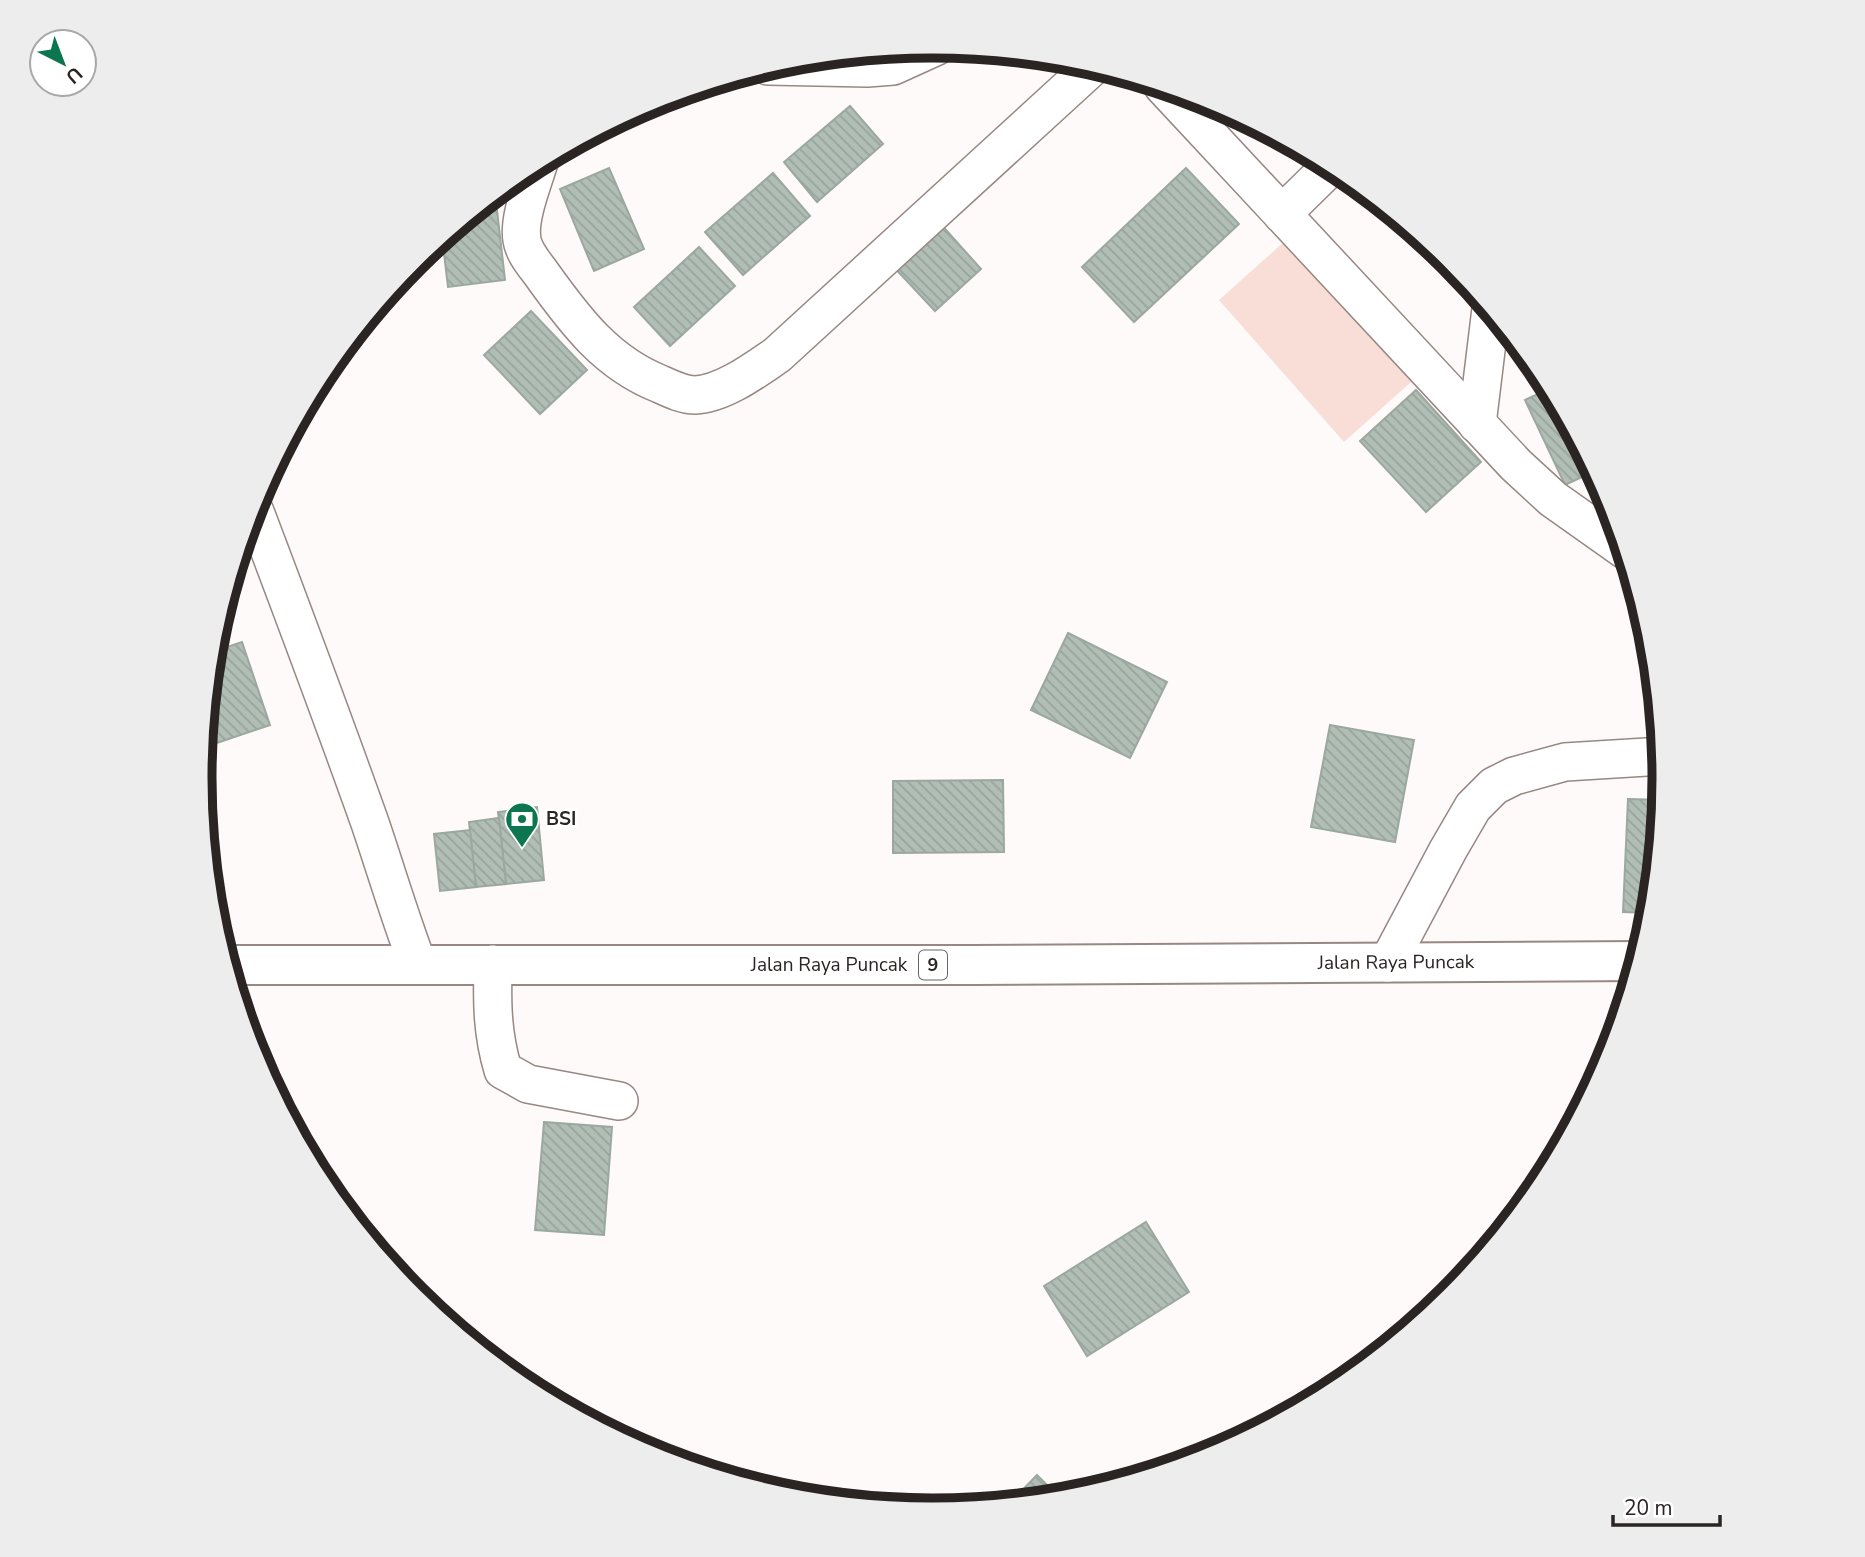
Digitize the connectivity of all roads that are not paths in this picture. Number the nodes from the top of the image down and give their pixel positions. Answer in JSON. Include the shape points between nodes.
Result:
{"nodes":[{"id":1,"x":910,"y":58,"type":"edge"},
{"id":2,"x":820,"y":67,"type":"edge"},
{"id":3,"x":1084,"y":74,"type":"edge"},
{"id":4,"x":1177,"y":101,"type":"edge"},
{"id":5,"x":1324,"y":173,"type":"edge"},
{"id":6,"x":535,"y":177,"type":"edge"},
{"id":7,"x":1282,"y":214,"type":"junction"},
{"id":8,"x":1489,"y":322,"type":"edge"},
{"id":9,"x":1477,"y":424,"type":"junction"},
{"id":10,"x":259,"y":525,"type":"edge"},
{"id":11,"x":1613,"y":541,"type":"edge"},
{"id":12,"x":1653,"y":757,"type":"edge"},
{"id":13,"x":1630,"y":961,"type":"edge"},
{"id":14,"x":1388,"y":963,"type":"junction"},
{"id":15,"x":493,"y":964,"type":"junction"},
{"id":16,"x":236,"y":965,"type":"edge"},
{"id":17,"x":418,"y":965,"type":"junction"},
{"id":18,"x":619,"y":1101,"type":"dead end"}],
"edges":[{"from":1,"to":2,"type":"street","via":[[893,66]]},
{"from":3,"to":6,"type":"street","via":[[777,355],[734,383],[706,393],[681,393],[637,375],[593,340],[554,291],[521,239]]},
{"from":4,"to":7,"type":"street"},
{"from":5,"to":7,"type":"street"},
{"from":7,"to":9,"type":"street"},
{"from":8,"to":9,"type":"street"},
{"from":9,"to":11,"type":"street","via":[[1553,499]]},
{"from":10,"to":17,"type":"street","via":[[311,658]]},
{"from":12,"to":14,"type":"street","via":[[1565,762],[1494,786],[1460,828]]},
{"from":13,"to":14,"type":"highway","name":"Jalan Raya Puncak","number":"9"},
{"from":14,"to":15,"type":"highway","name":"Jalan Raya Puncak","number":"9"},
{"from":15,"to":17,"type":"highway","name":"Jalan Raya Puncak","number":"9"},
{"from":15,"to":18,"type":"street","via":[[491,1009],[503,1070],[528,1084]]},
{"from":16,"to":17,"type":"highway","name":"Jalan Raya Puncak","number":"9"}]}
